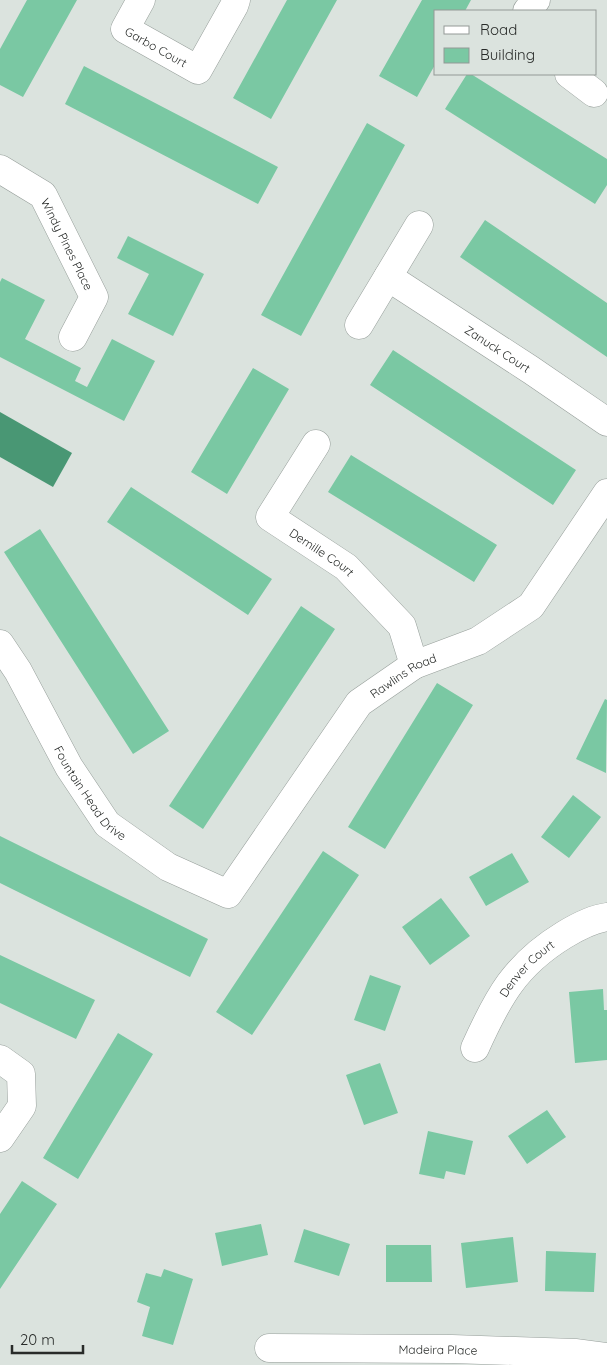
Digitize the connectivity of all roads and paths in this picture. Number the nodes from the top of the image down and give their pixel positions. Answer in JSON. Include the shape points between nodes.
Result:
{"nodes":[{"id":1,"x":141,"y":0,"type":"edge"},
{"id":2,"x":236,"y":0,"type":"edge"},
{"id":3,"x":536,"y":0,"type":"edge"},
{"id":4,"x":528,"y":10,"type":"edge"},
{"id":5,"x":571,"y":75,"type":"edge"},
{"id":6,"x":594,"y":93,"type":"dead end"},
{"id":7,"x":0,"y":169,"type":"edge"},
{"id":8,"x":419,"y":225,"type":"dead end"},
{"id":9,"x":388,"y":277,"type":"junction"},
{"id":10,"x":359,"y":325,"type":"dead end"},
{"id":11,"x":74,"y":336,"type":"dead end"},
{"id":12,"x":607,"y":422,"type":"edge"},
{"id":13,"x":316,"y":444,"type":"dead end"},
{"id":14,"x":607,"y":493,"type":"edge"},
{"id":15,"x":0,"y":644,"type":"edge"},
{"id":16,"x":414,"y":665,"type":"junction"},
{"id":17,"x":228,"y":894,"type":"joint"},
{"id":18,"x":607,"y":917,"type":"edge"},
{"id":19,"x":475,"y":1048,"type":"dead end"},
{"id":20,"x":0,"y":1059,"type":"edge"},
{"id":21,"x":0,"y":1138,"type":"edge"},
{"id":22,"x":269,"y":1348,"type":"dead end"},
{"id":23,"x":607,"y":1357,"type":"edge"}],
"edges":[{"from":1,"to":2,"type":"street","name":"Garbo Court","via":[[125,29],[198,70]]},
{"from":3,"to":4,"type":"street"},
{"from":5,"to":6,"type":"street"},
{"from":7,"to":11,"type":"street","name":"Windy Pines Place","via":[[43,195],[94,297]]},
{"from":8,"to":9,"type":"street"},
{"from":9,"to":10,"type":"street"},
{"from":9,"to":12,"type":"street","name":"Zanuck Court"},
{"from":13,"to":16,"type":"street","name":"Demille Court","via":[[270,517],[346,567],[402,626]]},
{"from":14,"to":16,"type":"street","name":"Rawlins Road","via":[[531,606],[478,641]]},
{"from":15,"to":17,"type":"street","name":"Fountain Head Drive","via":[[69,767],[108,824],[168,867]]},
{"from":16,"to":17,"type":"street","name":"Rawlins Road","via":[[359,703]]},
{"from":18,"to":19,"type":"street","name":"Denver Court","via":[[575,928],[530,959],[507,985]]},
{"from":20,"to":21,"type":"street","via":[[21,1074],[22,1106]]},
{"from":22,"to":23,"type":"street","name":"Madeira Place","via":[[575,1353]]}]}
